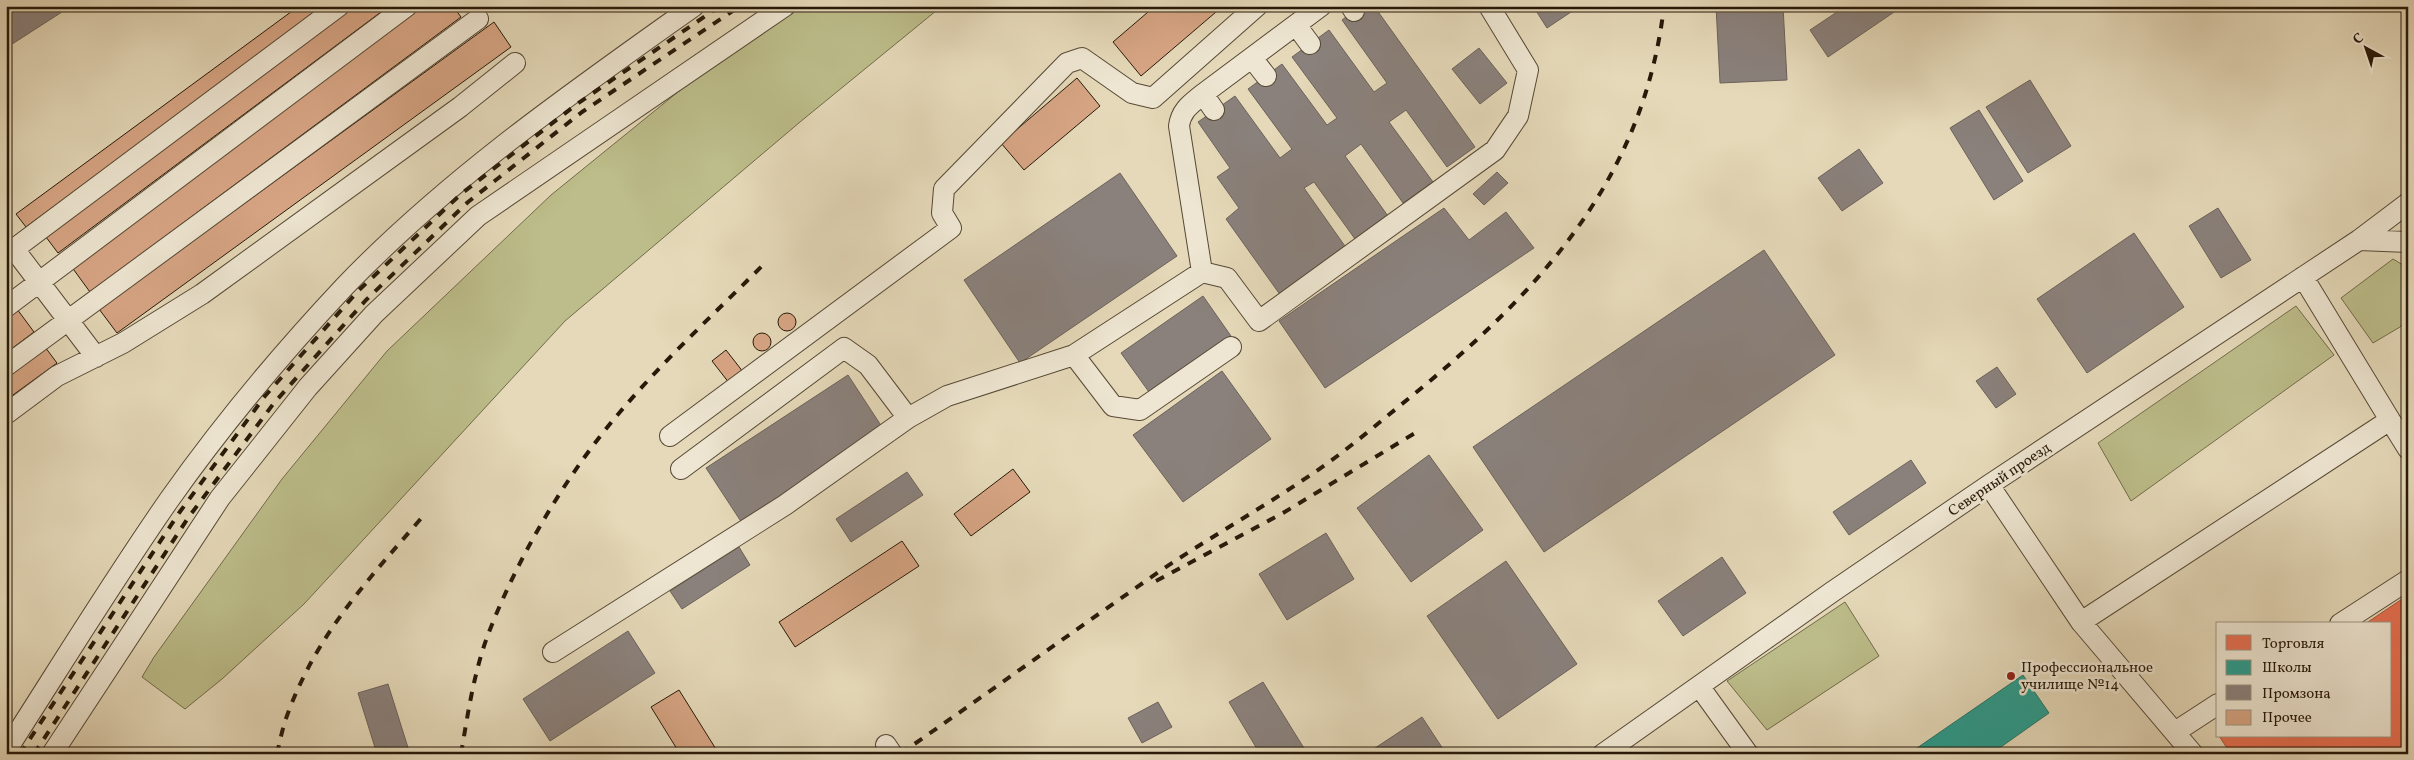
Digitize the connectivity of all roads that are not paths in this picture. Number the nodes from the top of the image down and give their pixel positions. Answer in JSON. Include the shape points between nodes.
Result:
{"nodes":[{"id":1,"x":339,"y":6,"type":"edge"},
{"id":2,"x":407,"y":6,"type":"edge"},
{"id":3,"x":694,"y":6,"type":"edge"},
{"id":4,"x":785,"y":6,"type":"edge"},
{"id":5,"x":1258,"y":6,"type":"edge"},
{"id":6,"x":1321,"y":6,"type":"edge"},
{"id":7,"x":1489,"y":6,"type":"edge"},
{"id":8,"x":478,"y":18,"type":"dead end"},
{"id":9,"x":1296,"y":25,"type":"junction"},
{"id":10,"x":1310,"y":44,"type":"dead end"},
{"id":11,"x":1252,"y":58,"type":"junction"},
{"id":12,"x":514,"y":63,"type":"dead end"},
{"id":13,"x":1266,"y":76,"type":"dead end"},
{"id":14,"x":2408,"y":203,"type":"edge"},
{"id":15,"x":2359,"y":240,"type":"junction"},
{"id":16,"x":2408,"y":242,"type":"edge"},
{"id":17,"x":10,"y":252,"type":"edge"},
{"id":18,"x":1202,"y":272,"type":"junction"},
{"id":19,"x":2303,"y":277,"type":"junction"},
{"id":20,"x":38,"y":282,"type":"junction"},
{"id":21,"x":6,"y":306,"type":"edge"},
{"id":22,"x":69,"y":319,"type":"junction"},
{"id":23,"x":1231,"y":347,"type":"dead end"},
{"id":24,"x":1074,"y":355,"type":"junction"},
{"id":25,"x":96,"y":357,"type":"junction"},
{"id":26,"x":6,"y":366,"type":"edge"},
{"id":27,"x":6,"y":414,"type":"edge"},
{"id":28,"x":908,"y":418,"type":"junction"},
{"id":29,"x":2390,"y":420,"type":"junction"},
{"id":30,"x":670,"y":436,"type":"dead end"},
{"id":31,"x":2408,"y":449,"type":"edge"},
{"id":32,"x":681,"y":469,"type":"dead end"},
{"id":33,"x":1989,"y":485,"type":"junction"},
{"id":34,"x":2408,"y":580,"type":"edge"},
{"id":35,"x":2081,"y":622,"type":"junction"},
{"id":36,"x":2343,"y":622,"type":"edge"},
{"id":37,"x":554,"y":652,"type":"dead end"},
{"id":38,"x":1699,"y":686,"type":"junction"},
{"id":39,"x":2216,"y":705,"type":"edge"},
{"id":40,"x":2175,"y":732,"type":"junction"},
{"id":41,"x":6,"y":750,"type":"edge"},
{"id":42,"x":52,"y":754,"type":"edge"},
{"id":43,"x":1604,"y":754,"type":"edge"},
{"id":44,"x":1748,"y":754,"type":"edge"},
{"id":45,"x":2193,"y":754,"type":"edge"}],
"edges":[{"from":1,"to":17,"type":"street"},
{"from":2,"to":20,"type":"street"},
{"from":3,"to":41,"type":"street","via":[[570,94],[452,186],[347,285],[255,386],[169,500]]},
{"from":4,"to":42,"type":"street","via":[[478,216],[374,314],[308,387],[220,498]]},
{"from":5,"to":30,"type":"street","via":[[1153,98],[1132,93],[1082,58],[1067,63],[944,189],[942,214],[951,228]]},
{"from":6,"to":9,"type":"street"},
{"from":7,"to":18,"type":"street","via":[[1528,70],[1518,116],[1495,150],[1464,164],[1258,321],[1227,278]]},
{"from":8,"to":22,"type":"street"},
{"from":9,"to":10,"type":"street"},
{"from":9,"to":11,"type":"street"},
{"from":11,"to":13,"type":"street"},
{"from":11,"to":18,"type":"street","via":[[1209,102],[1186,108],[1180,116]]},
{"from":12,"to":25,"type":"street","via":[[202,294]]},
{"from":14,"to":15,"type":"street","name":"Северный проезд"},
{"from":15,"to":16,"type":"street"},
{"from":15,"to":19,"type":"street","name":"Северный проезд"},
{"from":17,"to":20,"type":"street"},
{"from":18,"to":24,"type":"street"},
{"from":19,"to":29,"type":"street"},
{"from":19,"to":33,"type":"street","name":"Северный проезд"},
{"from":20,"to":21,"type":"street"},
{"from":20,"to":22,"type":"street"},
{"from":22,"to":25,"type":"street"},
{"from":22,"to":26,"type":"street"},
{"from":23,"to":24,"type":"street","via":[[1140,410],[1113,406]]},
{"from":24,"to":28,"type":"street","via":[[947,396]]},
{"from":25,"to":27,"type":"street","via":[[57,376]]},
{"from":28,"to":32,"type":"street","via":[[868,365],[844,348]]},
{"from":28,"to":37,"type":"street","via":[[785,505]]},
{"from":29,"to":31,"type":"street"},
{"from":29,"to":35,"type":"street"},
{"from":33,"to":35,"type":"street"},
{"from":33,"to":38,"type":"street","name":"Северный проезд"},
{"from":34,"to":36,"type":"street"},
{"from":35,"to":40,"type":"street"},
{"from":38,"to":43,"type":"street","name":"Северный проезд"},
{"from":38,"to":44,"type":"street"},
{"from":39,"to":40,"type":"street"},
{"from":40,"to":45,"type":"street"}]}
